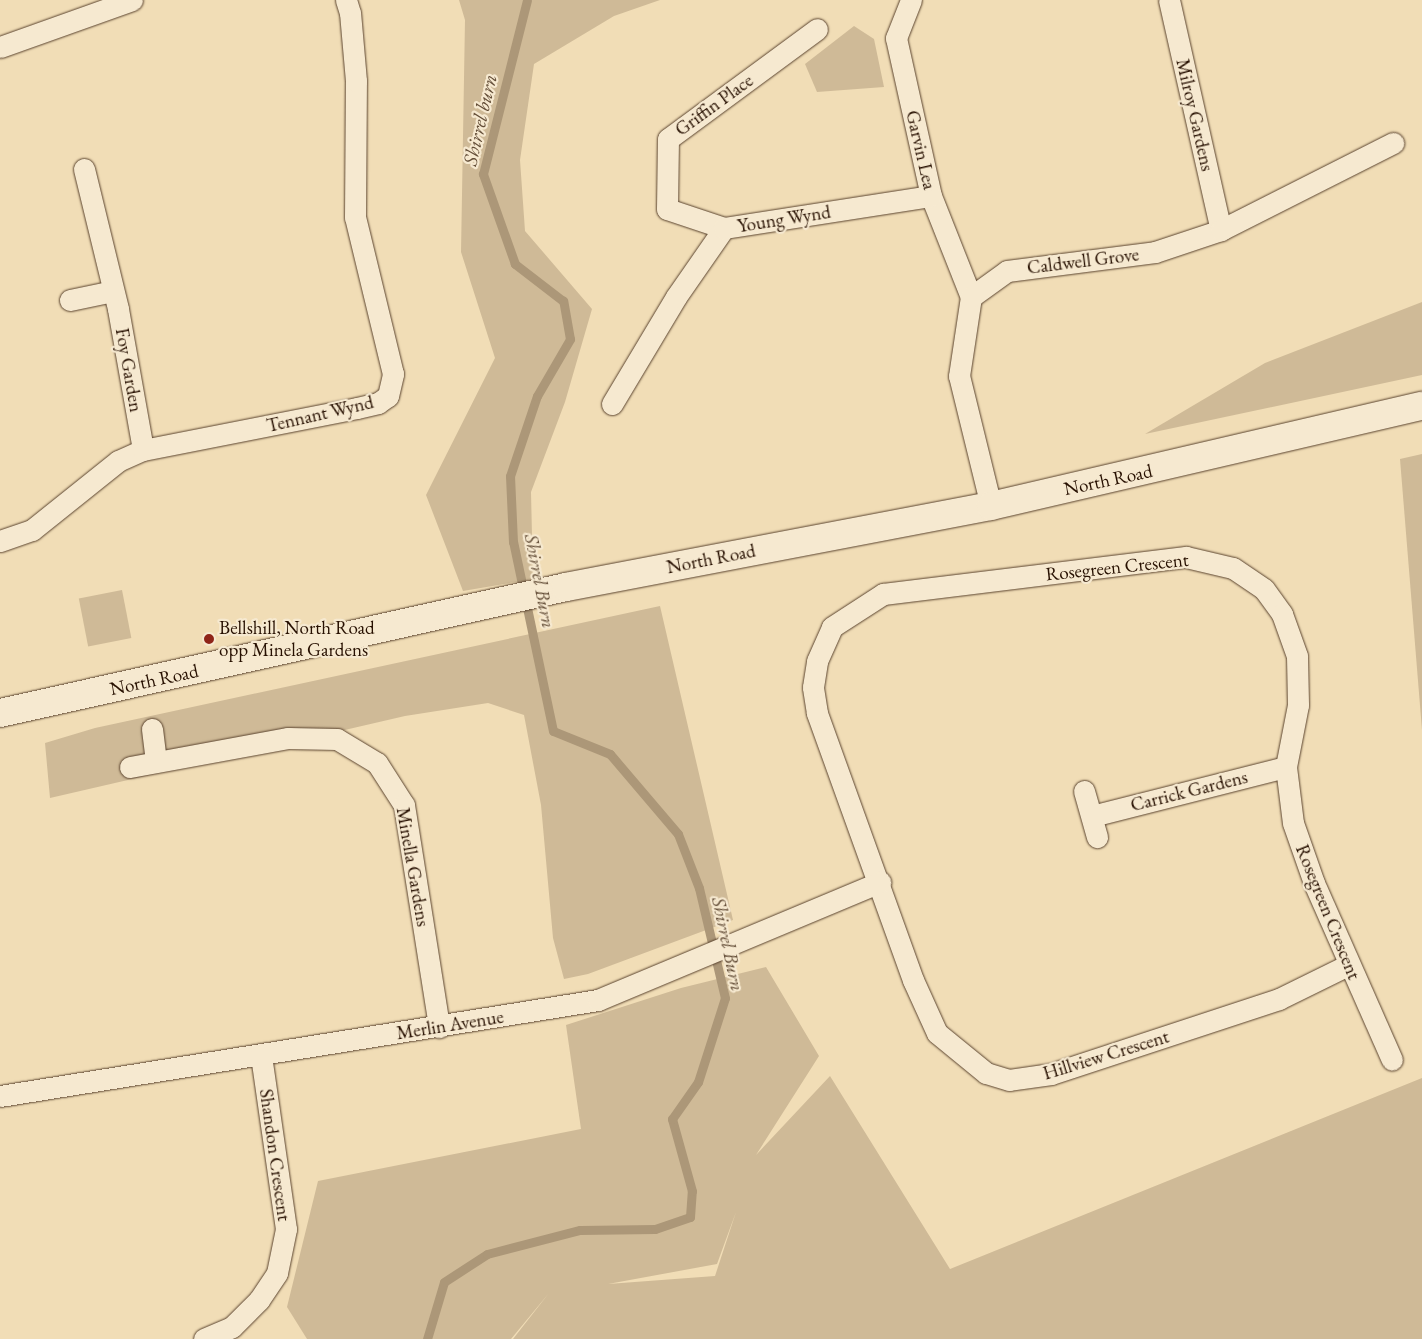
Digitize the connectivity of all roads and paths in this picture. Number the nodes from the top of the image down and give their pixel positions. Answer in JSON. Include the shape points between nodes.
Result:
{"nodes":[{"id":1,"x":132,"y":0,"type":"edge"},
{"id":2,"x":346,"y":0,"type":"edge"},
{"id":3,"x":912,"y":0,"type":"edge"},
{"id":4,"x":1169,"y":0,"type":"edge"},
{"id":5,"x":817,"y":29,"type":"dead end"},
{"id":6,"x":0,"y":47,"type":"edge"},
{"id":7,"x":1393,"y":143,"type":"dead end"},
{"id":8,"x":84,"y":169,"type":"dead end"},
{"id":9,"x":931,"y":196,"type":"junction"},
{"id":10,"x":724,"y":228,"type":"junction"},
{"id":11,"x":1220,"y":230,"type":"junction"},
{"id":12,"x":113,"y":291,"type":"junction"},
{"id":13,"x":971,"y":297,"type":"junction"},
{"id":14,"x":70,"y":300,"type":"dead end"},
{"id":15,"x":612,"y":404,"type":"dead end"},
{"id":16,"x":1422,"y":406,"type":"edge"},
{"id":17,"x":144,"y":450,"type":"junction"},
{"id":18,"x":991,"y":506,"type":"junction"},
{"id":19,"x":0,"y":541,"type":"edge"},
{"id":20,"x":0,"y":713,"type":"edge"},
{"id":21,"x":152,"y":729,"type":"dead end"},
{"id":22,"x":156,"y":762,"type":"junction"},
{"id":23,"x":130,"y":767,"type":"dead end"},
{"id":24,"x":1286,"y":767,"type":"junction"},
{"id":25,"x":1084,"y":791,"type":"dead end"},
{"id":26,"x":1092,"y":816,"type":"junction"},
{"id":27,"x":1097,"y":837,"type":"dead end"},
{"id":28,"x":880,"y":882,"type":"junction"},
{"id":29,"x":1348,"y":965,"type":"junction"},
{"id":30,"x":439,"y":1027,"type":"junction"},
{"id":31,"x":261,"y":1056,"type":"junction"},
{"id":32,"x":1392,"y":1060,"type":"dead end"},
{"id":33,"x":0,"y":1096,"type":"edge"},
{"id":34,"x":204,"y":1339,"type":"edge"}],
"edges":[{"from":1,"to":6,"type":"street"},
{"from":2,"to":17,"type":"street","name":"Tennant Wynd","via":[[356,81],[355,217],[393,374],[388,396],[378,403],[357,408]]},
{"from":3,"to":9,"type":"street","name":"Garvin Lea","via":[[896,38]]},
{"from":4,"to":11,"type":"street","name":"Milroy Gardens"},
{"from":5,"to":10,"type":"street","name":"Griffin Place","via":[[668,139],[667,209]]},
{"from":7,"to":11,"type":"street","name":"Caldwell Grove"},
{"from":8,"to":12,"type":"street","name":"Foy Garden"},
{"from":9,"to":10,"type":"street","name":"Young Wynd"},
{"from":9,"to":13,"type":"street","name":"Garvin Lea"},
{"from":10,"to":15,"type":"street","name":"Young Wynd","via":[[676,297]]},
{"from":11,"to":13,"type":"street","name":"Caldwell Grove","via":[[1155,252],[1007,271]]},
{"from":12,"to":14,"type":"street"},
{"from":12,"to":17,"type":"street","name":"Foy Garden"},
{"from":13,"to":18,"type":"street","via":[[959,376]]},
{"from":16,"to":18,"type":"main road","name":"North Road"},
{"from":17,"to":19,"type":"street","name":"Tennant Wynd","via":[[118,461],[32,530]]},
{"from":18,"to":20,"type":"main road","name":"North Road","via":[[566,587]]},
{"from":21,"to":22,"type":"street"},
{"from":22,"to":23,"type":"street","name":"Minella Gardens"},
{"from":22,"to":30,"type":"street","name":"Minella Gardens","via":[[288,738],[337,739],[376,763],[404,806]]},
{"from":24,"to":26,"type":"street","name":"Carrick Gardens"},
{"from":24,"to":28,"type":"street","name":"Rosegreen Crescent","via":[[1298,705],[1297,656],[1282,614],[1264,589],[1232,568],[1186,557],[883,594],[832,627],[817,661],[813,687],[817,713]]},
{"from":24,"to":29,"type":"street","name":"Rosegreen Crescent","via":[[1293,823]]},
{"from":25,"to":26,"type":"street"},
{"from":26,"to":27,"type":"street"},
{"from":28,"to":29,"type":"street","name":"Hillview Crescent","via":[[913,980],[937,1033],[986,1073],[1009,1080],[1051,1074],[1279,999]]},
{"from":28,"to":30,"type":"street","name":"Merlin Avenue","via":[[598,1000]]},
{"from":29,"to":32,"type":"street","name":"Rosegreen Crescent"},
{"from":30,"to":31,"type":"street","name":"Merlin Avenue"},
{"from":31,"to":33,"type":"street","name":"Merlin Avenue"},
{"from":31,"to":34,"type":"street","name":"Shandon Crescent","via":[[286,1230],[277,1273],[259,1300],[232,1328]]}]}
